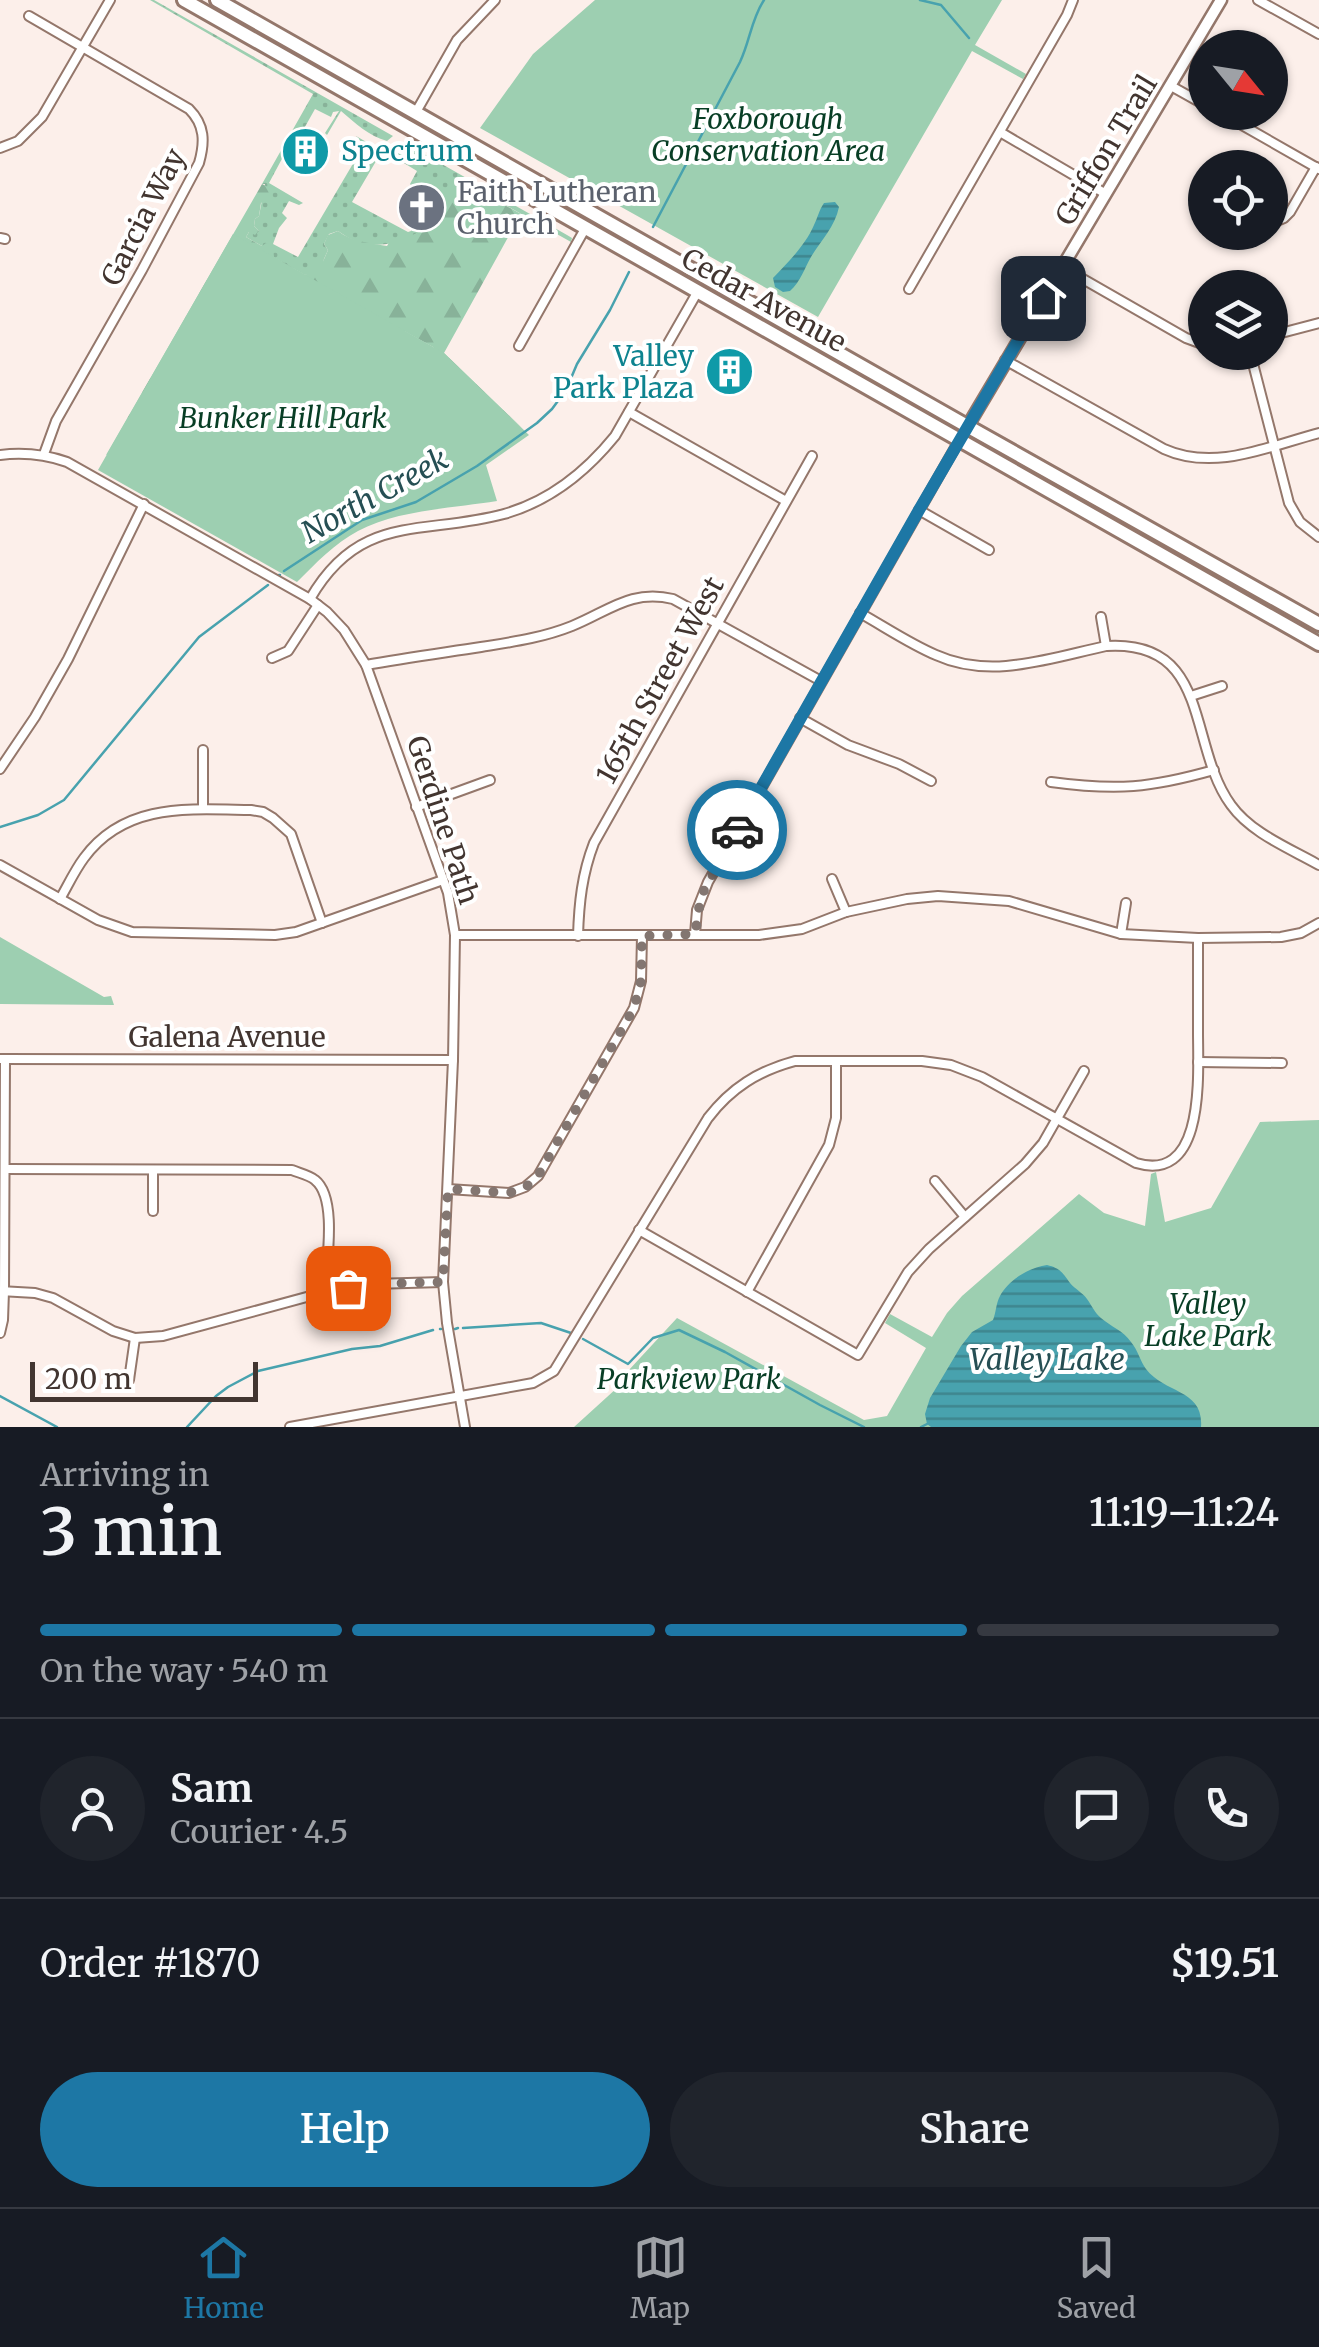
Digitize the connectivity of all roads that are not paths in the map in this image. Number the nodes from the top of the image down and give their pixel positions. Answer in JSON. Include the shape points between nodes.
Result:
{"nodes":[{"id":1,"x":110,"y":0,"type":"edge"},
{"id":2,"x":184,"y":0,"type":"edge"},
{"id":3,"x":217,"y":0,"type":"edge"},
{"id":4,"x":495,"y":0,"type":"edge"},
{"id":5,"x":1073,"y":0,"type":"edge"},
{"id":6,"x":1221,"y":0,"type":"edge"},
{"id":7,"x":1258,"y":0,"type":"edge"},
{"id":8,"x":30,"y":16,"type":"dead end"},
{"id":9,"x":1319,"y":34,"type":"edge"},
{"id":10,"x":82,"y":46,"type":"junction"},
{"id":11,"x":1171,"y":86,"type":"junction"},
{"id":12,"x":1188,"y":95,"type":"edge"},
{"id":13,"x":416,"y":112,"type":"junction"},
{"id":14,"x":1251,"y":130,"type":"edge"},
{"id":15,"x":1000,"y":132,"type":"junction"},
{"id":16,"x":0,"y":148,"type":"edge"},
{"id":17,"x":1318,"y":168,"type":"edge"},
{"id":18,"x":1106,"y":194,"type":"junction"},
{"id":19,"x":1288,"y":214,"type":"edge"},
{"id":20,"x":586,"y":228,"type":"junction"},
{"id":21,"x":1062,"y":267,"type":"junction"},
{"id":22,"x":909,"y":289,"type":"dead end"},
{"id":23,"x":698,"y":291,"type":"junction"},
{"id":24,"x":747,"y":301,"type":"junction"},
{"id":25,"x":1319,"y":323,"type":"edge"},
{"id":26,"x":1288,"y":331,"type":"edge"},
{"id":27,"x":1188,"y":339,"type":"edge"},
{"id":28,"x":519,"y":346,"type":"dead end"},
{"id":29,"x":1005,"y":360,"type":"junction"},
{"id":30,"x":1255,"y":370,"type":"edge"},
{"id":31,"x":630,"y":412,"type":"junction"},
{"id":32,"x":963,"y":433,"type":"junction"},
{"id":33,"x":1319,"y":433,"type":"edge"},
{"id":34,"x":1274,"y":445,"type":"junction"},
{"id":35,"x":0,"y":454,"type":"edge"},
{"id":36,"x":44,"y":454,"type":"junction"},
{"id":37,"x":812,"y":456,"type":"dead end"},
{"id":38,"x":786,"y":500,"type":"junction"},
{"id":39,"x":144,"y":504,"type":"junction"},
{"id":40,"x":919,"y":510,"type":"junction"},
{"id":41,"x":1319,"y":537,"type":"edge"},
{"id":42,"x":989,"y":550,"type":"dead end"},
{"id":43,"x":314,"y":602,"type":"junction"},
{"id":44,"x":860,"y":612,"type":"junction"},
{"id":45,"x":1101,"y":617,"type":"dead end"},
{"id":46,"x":718,"y":623,"type":"junction"},
{"id":47,"x":1319,"y":624,"type":"edge"},
{"id":48,"x":1319,"y":644,"type":"edge"},
{"id":49,"x":1106,"y":646,"type":"junction"},
{"id":50,"x":272,"y":658,"type":"dead end"},
{"id":51,"x":366,"y":664,"type":"junction"},
{"id":52,"x":821,"y":682,"type":"junction"},
{"id":53,"x":1222,"y":686,"type":"dead end"},
{"id":54,"x":1191,"y":696,"type":"junction"},
{"id":55,"x":800,"y":718,"type":"junction"},
{"id":56,"x":202,"y":750,"type":"dead end"},
{"id":57,"x":0,"y":769,"type":"edge"},
{"id":58,"x":1214,"y":770,"type":"junction"},
{"id":59,"x":490,"y":780,"type":"dead end"},
{"id":60,"x":931,"y":781,"type":"dead end"},
{"id":61,"x":1051,"y":782,"type":"dead end"},
{"id":62,"x":416,"y":807,"type":"junction"},
{"id":63,"x":203,"y":809,"type":"junction"},
{"id":64,"x":0,"y":865,"type":"edge"},
{"id":65,"x":1319,"y":865,"type":"edge"},
{"id":66,"x":832,"y":879,"type":"dead end"},
{"id":67,"x":443,"y":880,"type":"junction"},
{"id":68,"x":60,"y":899,"type":"junction"},
{"id":69,"x":1126,"y":903,"type":"dead end"},
{"id":70,"x":846,"y":912,"type":"junction"},
{"id":71,"x":322,"y":924,"type":"junction"},
{"id":72,"x":1319,"y":924,"type":"edge"},
{"id":73,"x":695,"y":934,"type":"junction"},
{"id":74,"x":1121,"y":934,"type":"junction"},
{"id":75,"x":455,"y":936,"type":"junction"},
{"id":76,"x":578,"y":936,"type":"junction"},
{"id":77,"x":642,"y":936,"type":"junction"},
{"id":78,"x":1198,"y":938,"type":"junction"},
{"id":79,"x":3,"y":1059,"type":"edge"},
{"id":80,"x":454,"y":1060,"type":"junction"},
{"id":81,"x":836,"y":1062,"type":"junction"},
{"id":82,"x":1198,"y":1062,"type":"junction"},
{"id":83,"x":1282,"y":1063,"type":"dead end"},
{"id":84,"x":1084,"y":1071,"type":"dead end"},
{"id":85,"x":1057,"y":1120,"type":"junction"},
{"id":86,"x":5,"y":1169,"type":"junction"},
{"id":87,"x":153,"y":1170,"type":"junction"},
{"id":88,"x":934,"y":1181,"type":"dead end"},
{"id":89,"x":448,"y":1189,"type":"junction"},
{"id":90,"x":153,"y":1211,"type":"dead end"},
{"id":91,"x":966,"y":1217,"type":"junction"},
{"id":92,"x":639,"y":1230,"type":"junction"},
{"id":93,"x":443,"y":1282,"type":"junction"},
{"id":94,"x":2,"y":1290,"type":"edge"},
{"id":95,"x":325,"y":1292,"type":"junction"},
{"id":96,"x":747,"y":1292,"type":"junction"},
{"id":97,"x":0,"y":1332,"type":"edge"},
{"id":98,"x":135,"y":1338,"type":"junction"},
{"id":99,"x":128,"y":1380,"type":"dead end"},
{"id":100,"x":460,"y":1396,"type":"junction"},
{"id":101,"x":290,"y":1427,"type":"edge"},
{"id":102,"x":465,"y":1427,"type":"edge"}],
"edges":[{"from":1,"to":10,"type":"street"},
{"from":2,"to":20,"type":"main road","name":"Cedar Avenue"},
{"from":3,"to":13,"type":"main road","name":"Cedar Avenue"},
{"from":4,"to":13,"type":"street","via":[[457,40]]},
{"from":5,"to":15,"type":"street"},
{"from":6,"to":11,"type":"street","name":"Griffon Trail"},
{"from":7,"to":9,"type":"street"},
{"from":8,"to":10,"type":"street","name":"Garcia Way"},
{"from":10,"to":16,"type":"street","via":[[42,117],[18,141]]},
{"from":10,"to":36,"type":"street","name":"Garcia Way","via":[[194,114],[204,148]]},
{"from":11,"to":12,"type":"street"},
{"from":11,"to":18,"type":"street","name":"Griffon Trail"},
{"from":13,"to":24,"type":"main road","name":"Cedar Avenue"},
{"from":14,"to":17,"type":"street"},
{"from":15,"to":18,"type":"street"},
{"from":15,"to":22,"type":"street"},
{"from":17,"to":19,"type":"street"},
{"from":18,"to":21,"type":"street","name":"Griffon Trail"},
{"from":20,"to":23,"type":"main road","name":"Cedar Avenue"},
{"from":20,"to":28,"type":"street"},
{"from":21,"to":27,"type":"street"},
{"from":21,"to":29,"type":"street","name":"Griffon Trail"},
{"from":23,"to":24,"type":"main road"},
{"from":23,"to":31,"type":"street"},
{"from":23,"to":32,"type":"main road","name":"Cedar Avenue"},
{"from":24,"to":32,"type":"main road","name":"Cedar Avenue"},
{"from":25,"to":26,"type":"street"},
{"from":29,"to":32,"type":"street","name":"Griffon Trail"},
{"from":29,"to":34,"type":"street","via":[[1177,455],[1214,459]]},
{"from":30,"to":34,"type":"street"},
{"from":31,"to":38,"type":"street"},
{"from":31,"to":43,"type":"street","via":[[597,457],[552,494],[501,514],[369,539],[335,564]]},
{"from":32,"to":40,"type":"street"},
{"from":32,"to":47,"type":"main road","name":"Cedar Avenue"},
{"from":32,"to":48,"type":"main road","name":"Cedar Avenue"},
{"from":33,"to":34,"type":"street"},
{"from":34,"to":41,"type":"street","via":[[1290,503]]},
{"from":35,"to":36,"type":"street","name":"Gerdine Path"},
{"from":36,"to":39,"type":"street","name":"Gerdine Path"},
{"from":37,"to":38,"type":"street","name":"165th Street West"},
{"from":38,"to":46,"type":"street","name":"165th Street West"},
{"from":39,"to":43,"type":"street","name":"Gerdine Path"},
{"from":39,"to":57,"type":"street","via":[[68,660]]},
{"from":40,"to":42,"type":"street"},
{"from":40,"to":44,"type":"street"},
{"from":43,"to":50,"type":"street","via":[[288,650]]},
{"from":43,"to":51,"type":"street","name":"Gerdine Path"},
{"from":44,"to":49,"type":"street","via":[[933,654],[972,666],[1012,666]]},
{"from":44,"to":52,"type":"street"},
{"from":45,"to":49,"type":"street"},
{"from":46,"to":51,"type":"street","via":[[673,599],[644,595],[533,638]]},
{"from":46,"to":52,"type":"street"},
{"from":46,"to":76,"type":"street","name":"165th Street West","via":[[594,842],[581,888]]},
{"from":49,"to":54,"type":"street","via":[[1156,655],[1174,667]]},
{"from":51,"to":62,"type":"street","name":"Gerdine Path"},
{"from":52,"to":55,"type":"street"},
{"from":53,"to":54,"type":"street"},
{"from":54,"to":58,"type":"street"},
{"from":55,"to":60,"type":"street"},
{"from":55,"to":73,"type":"street","via":[[708,882]]},
{"from":56,"to":63,"type":"street"},
{"from":58,"to":61,"type":"street","via":[[1134,788]]},
{"from":58,"to":65,"type":"street","via":[[1247,822]]},
{"from":59,"to":62,"type":"street"},
{"from":62,"to":67,"type":"street","name":"Gerdine Path"},
{"from":63,"to":68,"type":"street","via":[[157,812],[113,829],[84,858]]},
{"from":63,"to":71,"type":"street","via":[[263,812],[282,824]]},
{"from":64,"to":68,"type":"street"},
{"from":66,"to":70,"type":"street"},
{"from":67,"to":71,"type":"street"},
{"from":67,"to":75,"type":"street","name":"Gerdine Path"},
{"from":68,"to":71,"type":"street","via":[[110,926],[142,934],[275,934]]},
{"from":69,"to":74,"type":"street"},
{"from":70,"to":73,"type":"street","via":[[780,934]]},
{"from":70,"to":74,"type":"street","via":[[906,899],[974,897]]},
{"from":72,"to":78,"type":"street","via":[[1281,937]]},
{"from":73,"to":77,"type":"street"},
{"from":74,"to":78,"type":"street"},
{"from":75,"to":76,"type":"street"},
{"from":75,"to":80,"type":"street","name":"Gerdine Path"},
{"from":76,"to":77,"type":"street"},
{"from":77,"to":89,"type":"street","via":[[634,1008],[538,1176],[509,1193]]},
{"from":78,"to":82,"type":"street"},
{"from":79,"to":80,"type":"street","name":"Galena Avenue"},
{"from":79,"to":86,"type":"street"},
{"from":80,"to":89,"type":"street","name":"Gerdine Path"},
{"from":81,"to":85,"type":"street","via":[[951,1064]]},
{"from":81,"to":92,"type":"street","via":[[783,1064],[730,1093]]},
{"from":81,"to":96,"type":"street","via":[[830,1145]]},
{"from":82,"to":83,"type":"street"},
{"from":82,"to":85,"type":"street","via":[[1192,1126],[1180,1154],[1164,1165],[1136,1163]]},
{"from":84,"to":85,"type":"street"},
{"from":85,"to":91,"type":"street","via":[[1025,1164]]},
{"from":86,"to":87,"type":"street"},
{"from":86,"to":94,"type":"street"},
{"from":87,"to":90,"type":"street"},
{"from":87,"to":95,"type":"street","via":[[292,1170],[314,1178],[329,1206]]},
{"from":88,"to":91,"type":"street"},
{"from":89,"to":93,"type":"street","name":"Gerdine Path"},
{"from":91,"to":96,"type":"street","via":[[908,1272],[858,1355]]},
{"from":92,"to":96,"type":"street"},
{"from":92,"to":100,"type":"street","via":[[554,1372],[533,1383]]},
{"from":93,"to":95,"type":"street"},
{"from":93,"to":100,"type":"street","name":"Gerdine Path"},
{"from":94,"to":97,"type":"street"},
{"from":94,"to":98,"type":"street","via":[[53,1298]]},
{"from":95,"to":98,"type":"street"},
{"from":98,"to":99,"type":"street"},
{"from":100,"to":101,"type":"street"},
{"from":100,"to":102,"type":"street","name":"Gerdine Path"}]}
